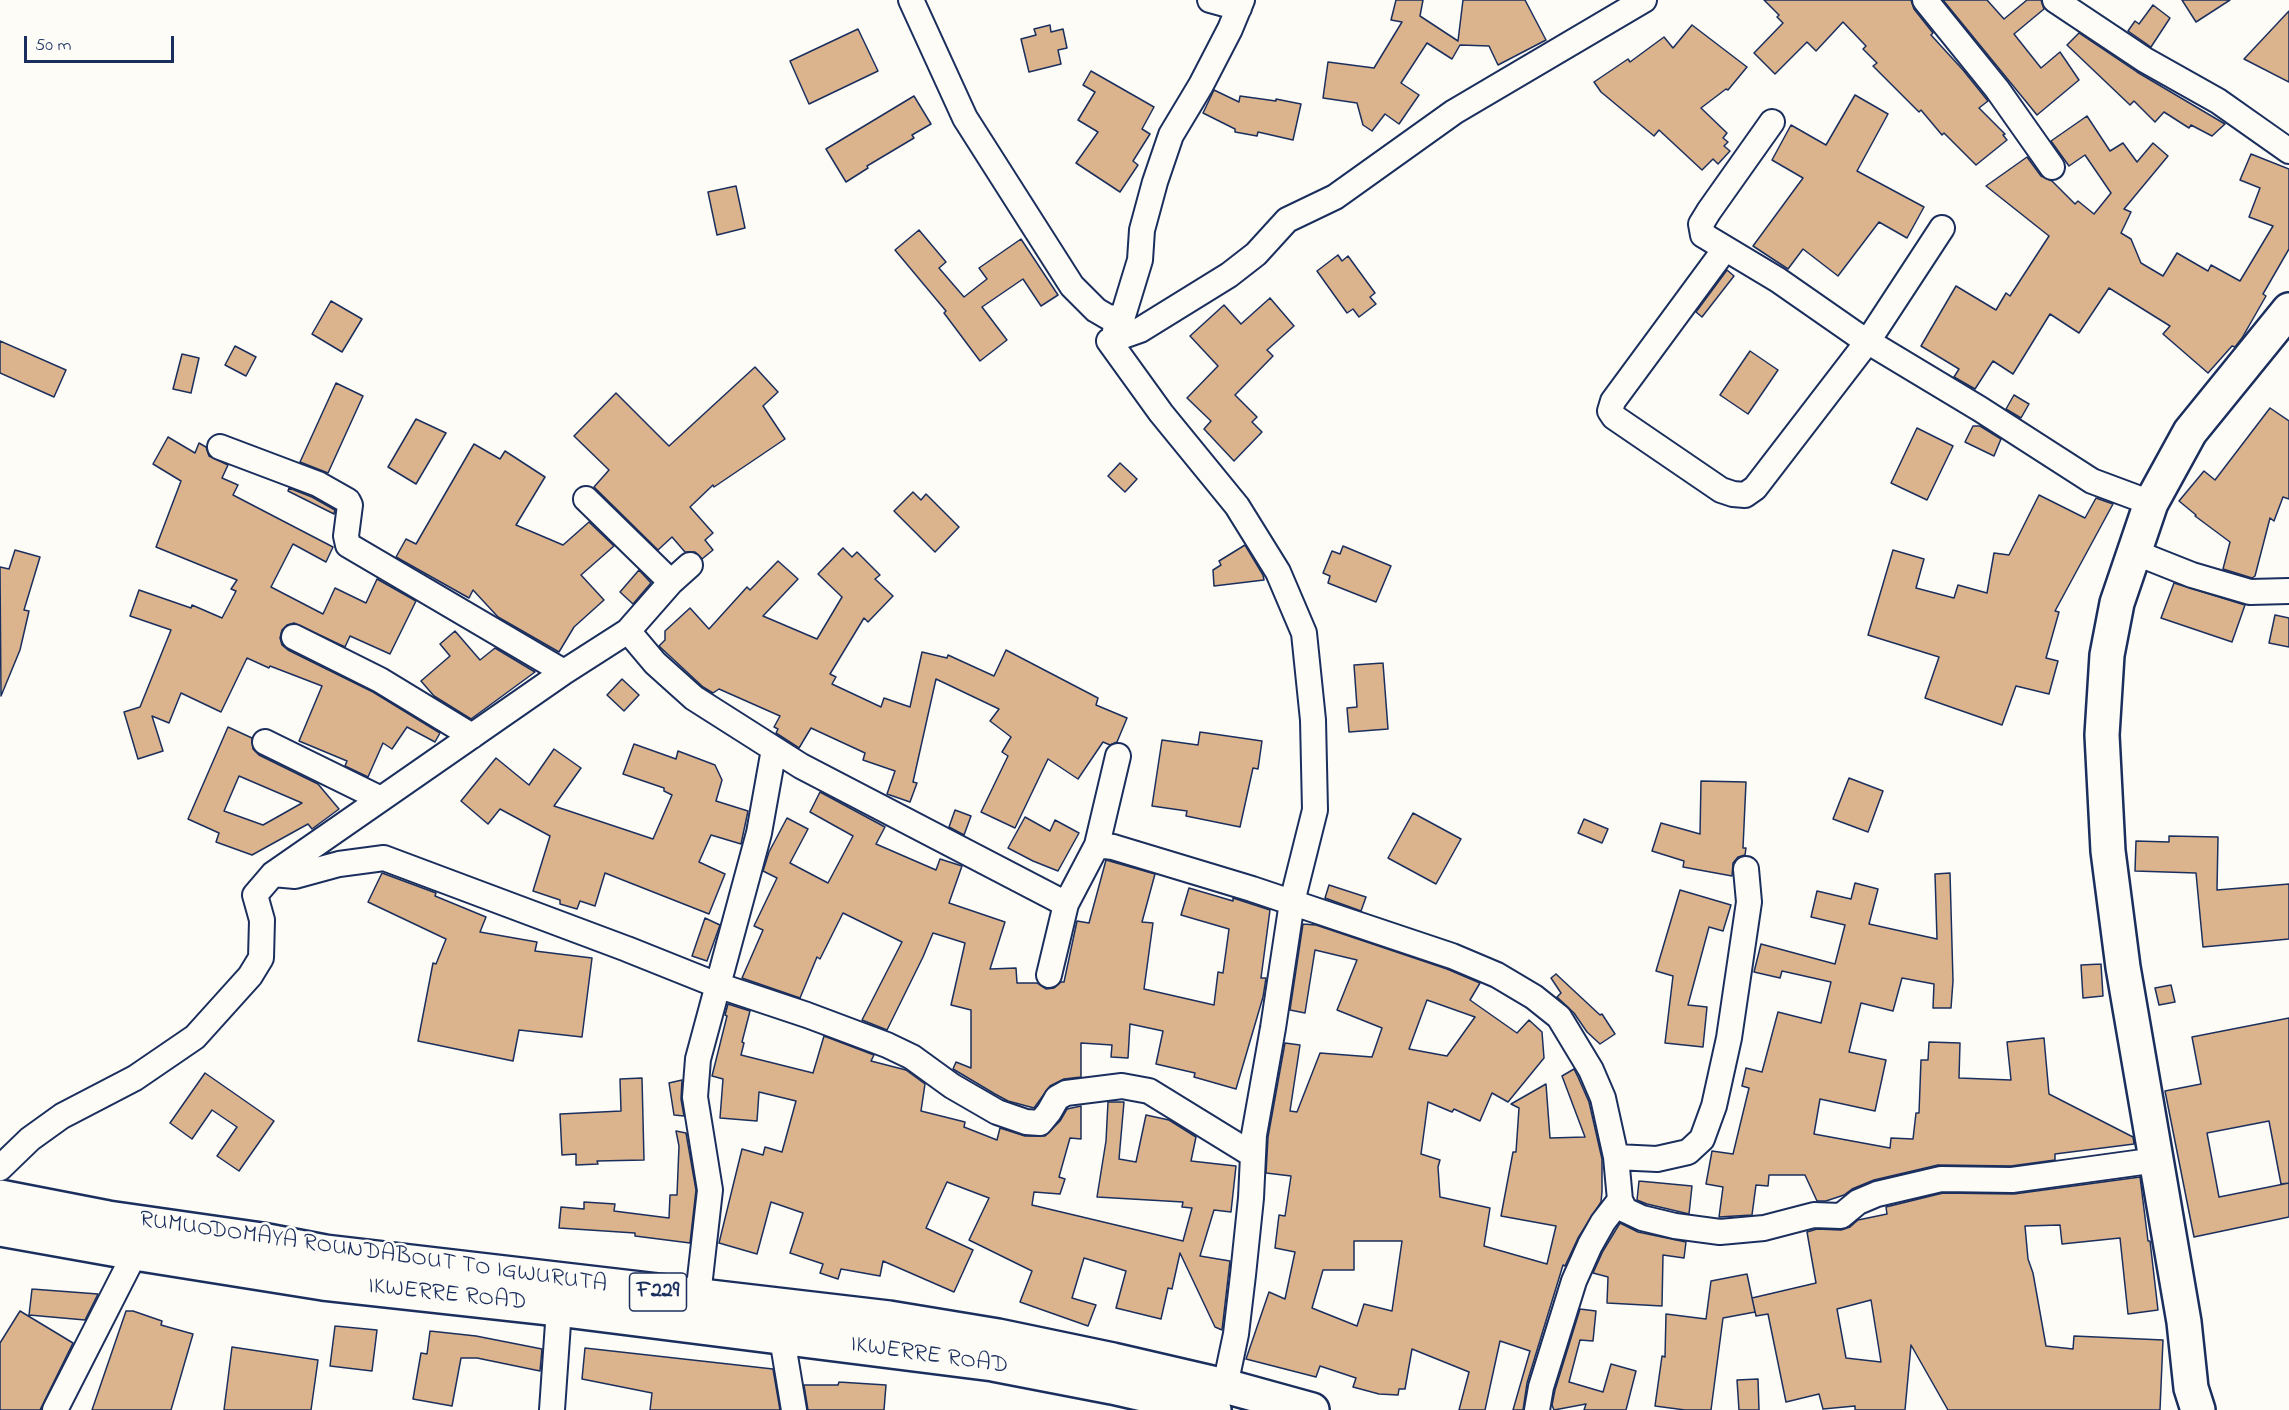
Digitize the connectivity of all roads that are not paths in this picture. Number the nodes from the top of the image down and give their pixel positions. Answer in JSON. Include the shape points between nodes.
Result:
{"nodes":[{"id":1,"x":911,"y":0,"type":"edge"},
{"id":2,"x":1210,"y":0,"type":"edge"},
{"id":3,"x":1644,"y":0,"type":"edge"},
{"id":4,"x":1925,"y":0,"type":"edge"},
{"id":5,"x":2055,"y":0,"type":"edge"},
{"id":6,"x":1241,"y":4,"type":"edge"},
{"id":7,"x":1772,"y":122,"type":"dead end"},
{"id":8,"x":2289,"y":151,"type":"edge"},
{"id":9,"x":2052,"y":167,"type":"dead end"},
{"id":10,"x":1942,"y":228,"type":"dead end"},
{"id":11,"x":1725,"y":249,"type":"junction"},
{"id":12,"x":2289,"y":310,"type":"edge"},
{"id":13,"x":1122,"y":319,"type":"junction"},
{"id":14,"x":1109,"y":341,"type":"junction"},
{"id":15,"x":1868,"y":341,"type":"junction"},
{"id":16,"x":220,"y":447,"type":"dead end"},
{"id":17,"x":586,"y":500,"type":"dead end"},
{"id":18,"x":2151,"y":503,"type":"junction"},
{"id":19,"x":2134,"y":552,"type":"junction"},
{"id":20,"x":690,"y":565,"type":"dead end"},
{"id":21,"x":671,"y":582,"type":"junction"},
{"id":22,"x":2289,"y":591,"type":"edge"},
{"id":23,"x":628,"y":631,"type":"junction"},
{"id":24,"x":294,"y":637,"type":"dead end"},
{"id":25,"x":564,"y":672,"type":"junction"},
{"id":26,"x":472,"y":736,"type":"junction"},
{"id":27,"x":265,"y":742,"type":"dead end"},
{"id":28,"x":774,"y":749,"type":"junction"},
{"id":29,"x":1118,"y":756,"type":"dead end"},
{"id":30,"x":381,"y":799,"type":"junction"},
{"id":31,"x":1097,"y":844,"type":"junction"},
{"id":32,"x":1746,"y":869,"type":"dead end"},
{"id":33,"x":273,"y":874,"type":"junction"},
{"id":34,"x":1292,"y":902,"type":"junction"},
{"id":35,"x":1066,"y":904,"type":"junction"},
{"id":36,"x":1049,"y":975,"type":"dead end"},
{"id":37,"x":717,"y":985,"type":"junction"},
{"id":38,"x":1253,"y":1155,"type":"junction"},
{"id":39,"x":1616,"y":1157,"type":"junction"},
{"id":40,"x":2157,"y":1160,"type":"junction"},
{"id":41,"x":0,"y":1168,"type":"edge"},
{"id":42,"x":0,"y":1197,"type":"edge"},
{"id":43,"x":1620,"y":1200,"type":"junction"},
{"id":44,"x":0,"y":1229,"type":"edge"},
{"id":45,"x":135,"y":1253,"type":"junction"},
{"id":46,"x":562,"y":1295,"type":"junction"},
{"id":47,"x":698,"y":1296,"type":"junction"},
{"id":48,"x":782,"y":1338,"type":"junction"},
{"id":49,"x":1219,"y":1398,"type":"edge"},
{"id":50,"x":2192,"y":1403,"type":"edge"},
{"id":51,"x":55,"y":1410,"type":"edge"},
{"id":52,"x":552,"y":1410,"type":"edge"},
{"id":53,"x":794,"y":1410,"type":"edge"},
{"id":54,"x":1312,"y":1410,"type":"edge"},
{"id":55,"x":1537,"y":1410,"type":"edge"}],
"edges":[{"from":1,"to":13,"type":"street","via":[[965,118],[1072,286],[1096,310]]},
{"from":2,"to":6,"type":"street"},
{"from":3,"to":14,"type":"street","via":[[1454,112],[1335,197],[1287,220],[1256,254],[1229,275],[1140,330]]},
{"from":4,"to":9,"type":"street","via":[[1997,89]]},
{"from":5,"to":8,"type":"street","via":[[2145,60],[2218,101]]},
{"from":6,"to":13,"type":"street","via":[[1171,135],[1142,230],[1140,260]]},
{"from":7,"to":11,"type":"street","via":[[1701,224],[1703,235]]},
{"from":10,"to":15,"type":"street"},
{"from":11,"to":15,"type":"street"},
{"from":11,"to":15,"type":"street","via":[[1613,401],[1610,411],[1721,490],[1745,495],[1755,488]]},
{"from":12,"to":18,"type":"main road","via":[[2190,432]]},
{"from":13,"to":14,"type":"street"},
{"from":14,"to":34,"type":"street","via":[[1161,413],[1237,506],[1278,572],[1304,633],[1313,720],[1315,810]]},
{"from":15,"to":18,"type":"street","via":[[2092,481]]},
{"from":16,"to":25,"type":"street","via":[[318,484],[348,501],[348,545]]},
{"from":17,"to":21,"type":"street"},
{"from":18,"to":19,"type":"main road"},
{"from":19,"to":22,"type":"street","via":[[2250,592]]},
{"from":19,"to":40,"type":"main road","via":[[2117,603],[2107,655],[2102,735],[2108,851],[2120,944]]},
{"from":20,"to":21,"type":"street"},
{"from":21,"to":23,"type":"street"},
{"from":23,"to":25,"type":"street"},
{"from":23,"to":28,"type":"street","via":[[655,663],[694,698]]},
{"from":24,"to":26,"type":"street","via":[[380,680]]},
{"from":25,"to":26,"type":"street"},
{"from":26,"to":30,"type":"street"},
{"from":27,"to":30,"type":"street"},
{"from":28,"to":35,"type":"street"},
{"from":28,"to":37,"type":"street","via":[[759,833]]},
{"from":29,"to":31,"type":"street"},
{"from":30,"to":33,"type":"street"},
{"from":31,"to":34,"type":"street"},
{"from":31,"to":35,"type":"street"},
{"from":32,"to":39,"type":"street","via":[[1749,902],[1729,1038],[1714,1106],[1702,1139],[1688,1152],[1657,1160]]},
{"from":33,"to":37,"type":"street","via":[[295,876],[339,864],[384,858]]},
{"from":33,"to":41,"type":"street","via":[[255,895],[261,920],[261,958],[250,976],[195,1037],[135,1078],[62,1116]]},
{"from":34,"to":38,"type":"street"},
{"from":34,"to":39,"type":"street","via":[[1452,956],[1497,975],[1534,997],[1559,1017],[1591,1070],[1603,1098]]},
{"from":35,"to":36,"type":"street"},
{"from":37,"to":38,"type":"street","via":[[886,1045],[912,1057],[997,1112],[1026,1122],[1040,1123],[1057,1098],[1066,1093],[1122,1086],[1149,1090]]},
{"from":37,"to":47,"type":"street","via":[[698,1059],[695,1097],[710,1190]]},
{"from":38,"to":49,"type":"street","via":[[1236,1334]]},
{"from":39,"to":43,"type":"street"},
{"from":40,"to":43,"type":"street","via":[[2012,1180],[1941,1179],[1877,1194],[1858,1202],[1841,1216],[1814,1215],[1720,1232],[1642,1218],[1625,1210]]},
{"from":40,"to":50,"type":"main road","via":[[2184,1322]]},
{"from":42,"to":46,"type":"main road","name":"RUMUODOMAYA ROUNDABOUT TO IGWURUTA","number":"F229"},
{"from":43,"to":55,"type":"street","via":[[1603,1222],[1574,1281]]},
{"from":44,"to":45,"type":"main road","name":"IKWERRE ROAD","number":"F229"},
{"from":45,"to":46,"type":"main road","name":"IKWERRE ROAD","number":"F229","via":[[323,1282]]},
{"from":45,"to":51,"type":"street"},
{"from":46,"to":47,"type":"main road","name":"RUMUODOMAYA ROUNDABOUT TO IGWURUTA","number":"F229"},
{"from":46,"to":48,"type":"main road","name":"IKWERRE ROAD","number":"F229"},
{"from":46,"to":52,"type":"street"},
{"from":47,"to":49,"type":"main road","name":"RUMUODOMAYA ROUNDABOUT TO IGWURUTA","number":"F229","via":[[889,1318],[998,1336]]},
{"from":48,"to":49,"type":"main road","name":"IKWERRE ROAD","number":"F229","via":[[993,1364],[1112,1387]]},
{"from":48,"to":53,"type":"street"},
{"from":49,"to":54,"type":"main road","name":"RUMUODOMAYA ROUNDABOUT TO IGWURUTA","number":"F229"}]}
